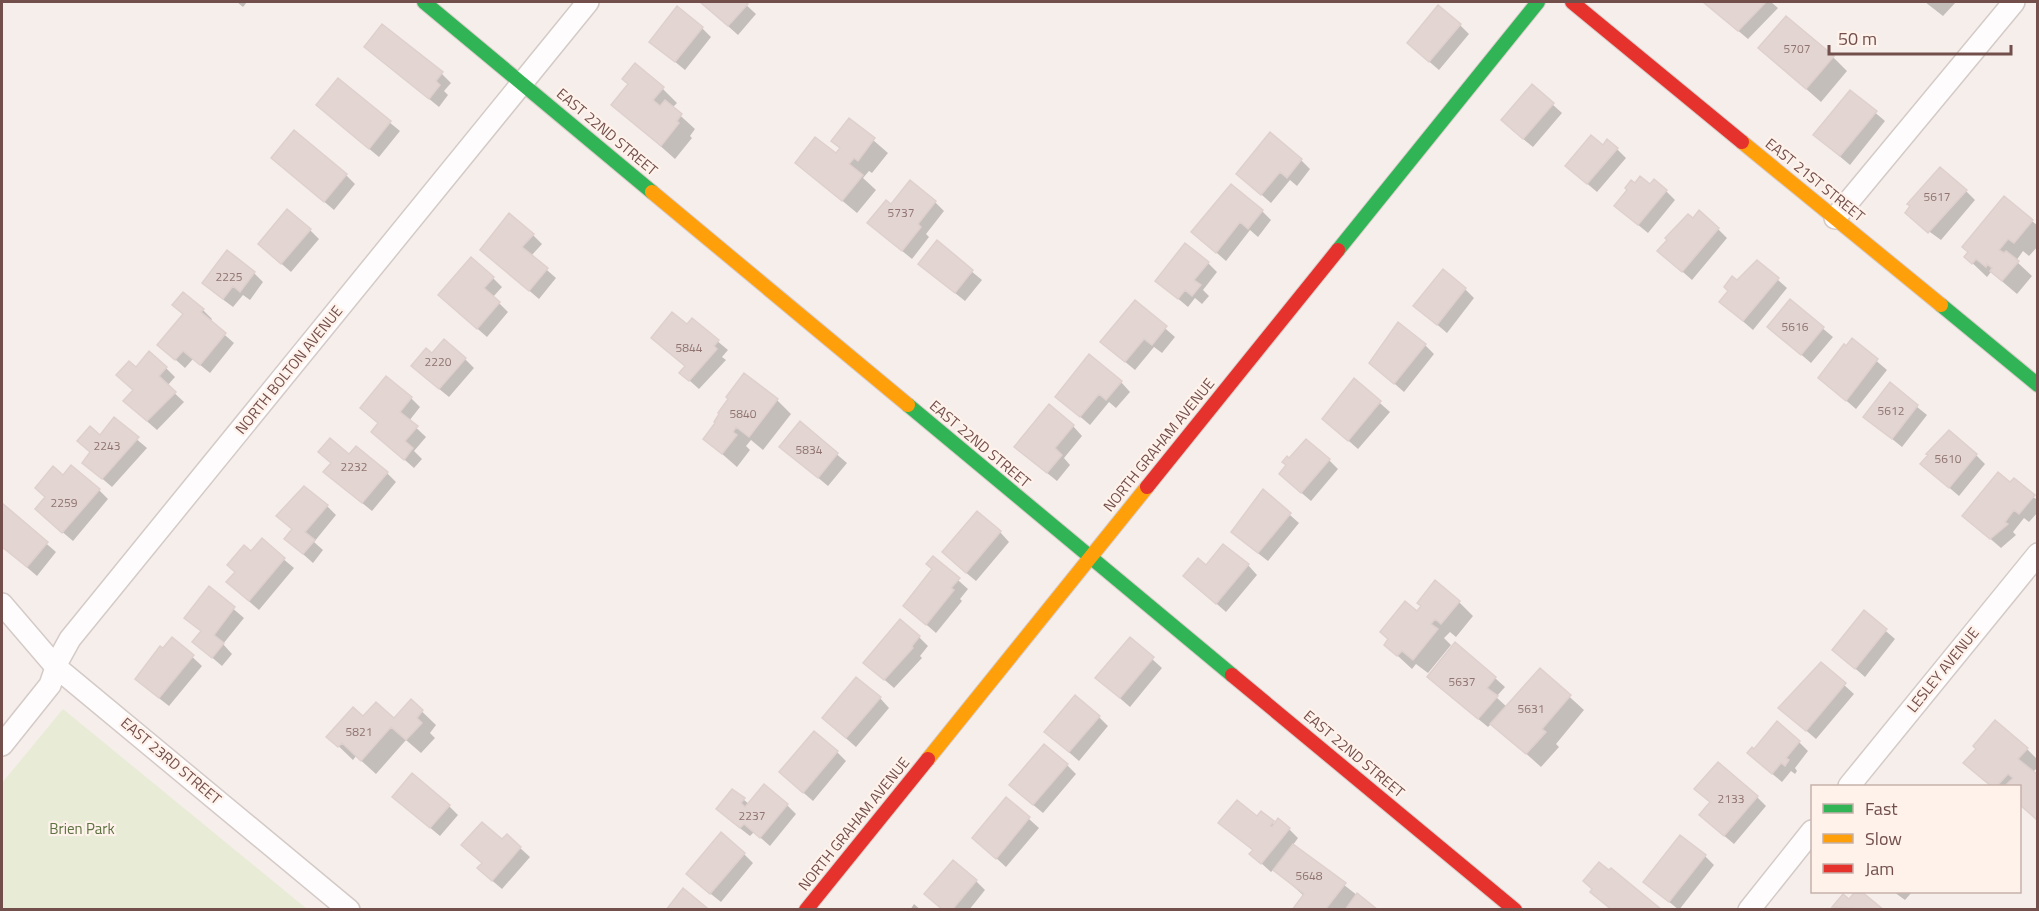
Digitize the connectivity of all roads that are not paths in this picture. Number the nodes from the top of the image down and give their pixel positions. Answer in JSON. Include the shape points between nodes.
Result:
{"nodes":[{"id":1,"x":424,"y":2,"type":"edge"},
{"id":2,"x":588,"y":2,"type":"edge"},
{"id":3,"x":1538,"y":2,"type":"edge"},
{"id":4,"x":1572,"y":2,"type":"edge"},
{"id":5,"x":2014,"y":2,"type":"edge"},
{"id":6,"x":522,"y":83,"type":"junction"},
{"id":7,"x":1835,"y":218,"type":"junction"},
{"id":8,"x":2037,"y":385,"type":"edge"},
{"id":9,"x":2037,"y":554,"type":"edge"},
{"id":10,"x":1090,"y":557,"type":"junction"},
{"id":11,"x":2,"y":604,"type":"edge"},
{"id":12,"x":56,"y":667,"type":"junction"},
{"id":13,"x":2,"y":745,"type":"edge"},
{"id":14,"x":1850,"y":785,"type":"edge"},
{"id":15,"x":1811,"y":832,"type":"edge"},
{"id":16,"x":349,"y":909,"type":"edge"},
{"id":17,"x":806,"y":909,"type":"edge"},
{"id":18,"x":1515,"y":909,"type":"edge"},
{"id":19,"x":1749,"y":909,"type":"edge"}],
"edges":[{"from":1,"to":6,"type":"street","name":"EAST 22ND STREET"},
{"from":2,"to":6,"type":"street","name":"NORTH BOLTON AVENUE"},
{"from":3,"to":10,"type":"street","name":"NORTH GRAHAM AVENUE"},
{"from":4,"to":7,"type":"street","name":"EAST 21ST STREET"},
{"from":5,"to":7,"type":"street"},
{"from":6,"to":10,"type":"street","name":"EAST 22ND STREET"},
{"from":6,"to":12,"type":"street","name":"NORTH BOLTON AVENUE","via":[[70,639]]},
{"from":7,"to":8,"type":"street","name":"EAST 21ST STREET"},
{"from":9,"to":14,"type":"street","name":"LESLEY AVENUE"},
{"from":10,"to":17,"type":"street","name":"NORTH GRAHAM AVENUE"},
{"from":10,"to":18,"type":"street","name":"EAST 22ND STREET"},
{"from":11,"to":12,"type":"street","name":"EAST 23RD STREET"},
{"from":12,"to":13,"type":"street","name":"NORTH BOLTON AVENUE","via":[[50,685]]},
{"from":12,"to":16,"type":"street","name":"EAST 23RD STREET"},
{"from":15,"to":19,"type":"street"}]}
